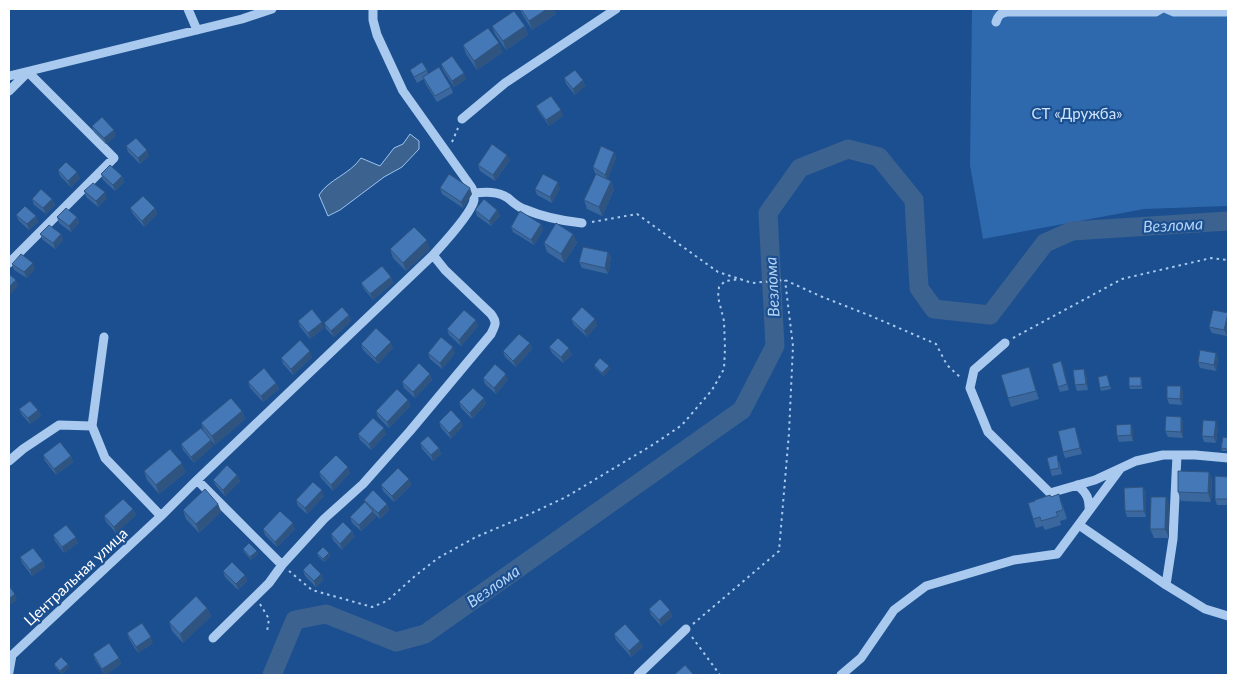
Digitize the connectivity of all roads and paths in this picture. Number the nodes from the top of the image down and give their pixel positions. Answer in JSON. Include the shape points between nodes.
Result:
{"nodes":[{"id":1,"x":188,"y":9,"type":"edge"},
{"id":2,"x":272,"y":9,"type":"edge"},
{"id":3,"x":373,"y":9,"type":"edge"},
{"id":4,"x":616,"y":9,"type":"edge"},
{"id":5,"x":1161,"y":9,"type":"edge"},
{"id":6,"x":1167,"y":9,"type":"edge"},
{"id":7,"x":1228,"y":12,"type":"edge"},
{"id":8,"x":996,"y":22,"type":"dead end"},
{"id":9,"x":197,"y":30,"type":"junction"},
{"id":10,"x":9,"y":76,"type":"edge"},
{"id":11,"x":9,"y":90,"type":"edge"},
{"id":12,"x":462,"y":119,"type":"joint"},
{"id":13,"x":446,"y":151,"type":"junction"},
{"id":14,"x":474,"y":193,"type":"junction"},
{"id":15,"x":582,"y":224,"type":"joint"},
{"id":16,"x":433,"y":255,"type":"junction"},
{"id":17,"x":1228,"y":260,"type":"edge"},
{"id":18,"x":9,"y":263,"type":"edge"},
{"id":19,"x":741,"y":280,"type":"junction"},
{"id":20,"x":785,"y":280,"type":"junction"},
{"id":21,"x":104,"y":337,"type":"dead end"},
{"id":22,"x":1004,"y":343,"type":"joint"},
{"id":23,"x":970,"y":388,"type":"junction"},
{"id":24,"x":92,"y":426,"type":"junction"},
{"id":25,"x":1177,"y":455,"type":"junction"},
{"id":26,"x":1228,"y":458,"type":"edge"},
{"id":27,"x":9,"y":461,"type":"edge"},
{"id":28,"x":1120,"y":469,"type":"junction"},
{"id":29,"x":197,"y":480,"type":"junction"},
{"id":30,"x":1077,"y":485,"type":"junction"},
{"id":31,"x":1089,"y":512,"type":"junction"},
{"id":32,"x":161,"y":516,"type":"junction"},
{"id":33,"x":1079,"y":525,"type":"junction"},
{"id":34,"x":282,"y":565,"type":"junction"},
{"id":35,"x":1166,"y":585,"type":"junction"},
{"id":36,"x":261,"y":605,"type":"dead end"},
{"id":37,"x":1228,"y":616,"type":"edge"},
{"id":38,"x":686,"y":629,"type":"junction"},
{"id":39,"x":267,"y":632,"type":"dead end"},
{"id":40,"x":213,"y":638,"type":"dead end"},
{"id":41,"x":10,"y":657,"type":"edge"},
{"id":42,"x":9,"y":672,"type":"edge"},
{"id":43,"x":638,"y":675,"type":"edge"},
{"id":44,"x":720,"y":675,"type":"edge"},
{"id":45,"x":841,"y":675,"type":"edge"}],
"edges":[{"from":1,"to":9,"type":"street"},
{"from":2,"to":9,"type":"street"},
{"from":3,"to":13,"type":"street","via":[[377,35],[403,91]]},
{"from":4,"to":12,"type":"street","via":[[505,83]]},
{"from":5,"to":8,"type":"street","via":[[1156,12],[1007,12],[998,16]]},
{"from":6,"to":7,"type":"street","via":[[1174,12]]},
{"from":9,"to":10,"type":"street"},
{"from":11,"to":18,"type":"street","via":[[28,72],[114,158]]},
{"from":12,"to":13,"type":"path"},
{"from":13,"to":14,"type":"street"},
{"from":14,"to":15,"type":"street","via":[[500,194],[527,210]]},
{"from":14,"to":16,"type":"street","name":"Центральная улица","via":[[472,205]]},
{"from":15,"to":19,"type":"path","via":[[637,214],[718,272]]},
{"from":16,"to":29,"type":"street","name":"Центральная улица"},
{"from":16,"to":34,"type":"street","via":[[491,314],[495,320],[491,334],[363,484],[324,519]]},
{"from":17,"to":22,"type":"path","via":[[1211,258],[1122,279]]},
{"from":19,"to":20,"type":"path","via":[[752,283]]},
{"from":19,"to":34,"type":"path","via":[[725,281],[719,287],[724,321],[724,369],[712,390],[682,425],[654,444],[566,497],[476,537],[438,558],[387,601],[372,607],[312,590]]},
{"from":20,"to":23,"type":"path","via":[[936,344],[947,366]]},
{"from":20,"to":38,"type":"path","via":[[793,346],[779,551]]},
{"from":21,"to":24,"type":"street"},
{"from":22,"to":23,"type":"street","via":[[974,370]]},
{"from":23,"to":30,"type":"street","via":[[988,432],[1050,493]]},
{"from":24,"to":27,"type":"street","via":[[59,425]]},
{"from":24,"to":32,"type":"street","via":[[105,458]]},
{"from":25,"to":26,"type":"street"},
{"from":25,"to":28,"type":"street","via":[[1146,458]]},
{"from":25,"to":35,"type":"street","via":[[1173,538]]},
{"from":28,"to":30,"type":"street"},
{"from":28,"to":31,"type":"street"},
{"from":29,"to":32,"type":"street","name":"Центральная улица"},
{"from":29,"to":34,"type":"street"},
{"from":30,"to":31,"type":"street","via":[[1090,502]]},
{"from":31,"to":33,"type":"street"},
{"from":32,"to":41,"type":"street","name":"Центральная улица"},
{"from":33,"to":35,"type":"street"},
{"from":33,"to":45,"type":"street","via":[[1057,554],[1014,560],[926,586],[894,610],[861,658]]},
{"from":34,"to":40,"type":"street","via":[[269,583]]},
{"from":35,"to":37,"type":"street","via":[[1204,609]]},
{"from":36,"to":39,"type":"path","via":[[268,619]]},
{"from":38,"to":43,"type":"street"},
{"from":38,"to":44,"type":"path"},
{"from":41,"to":42,"type":"street"}]}
